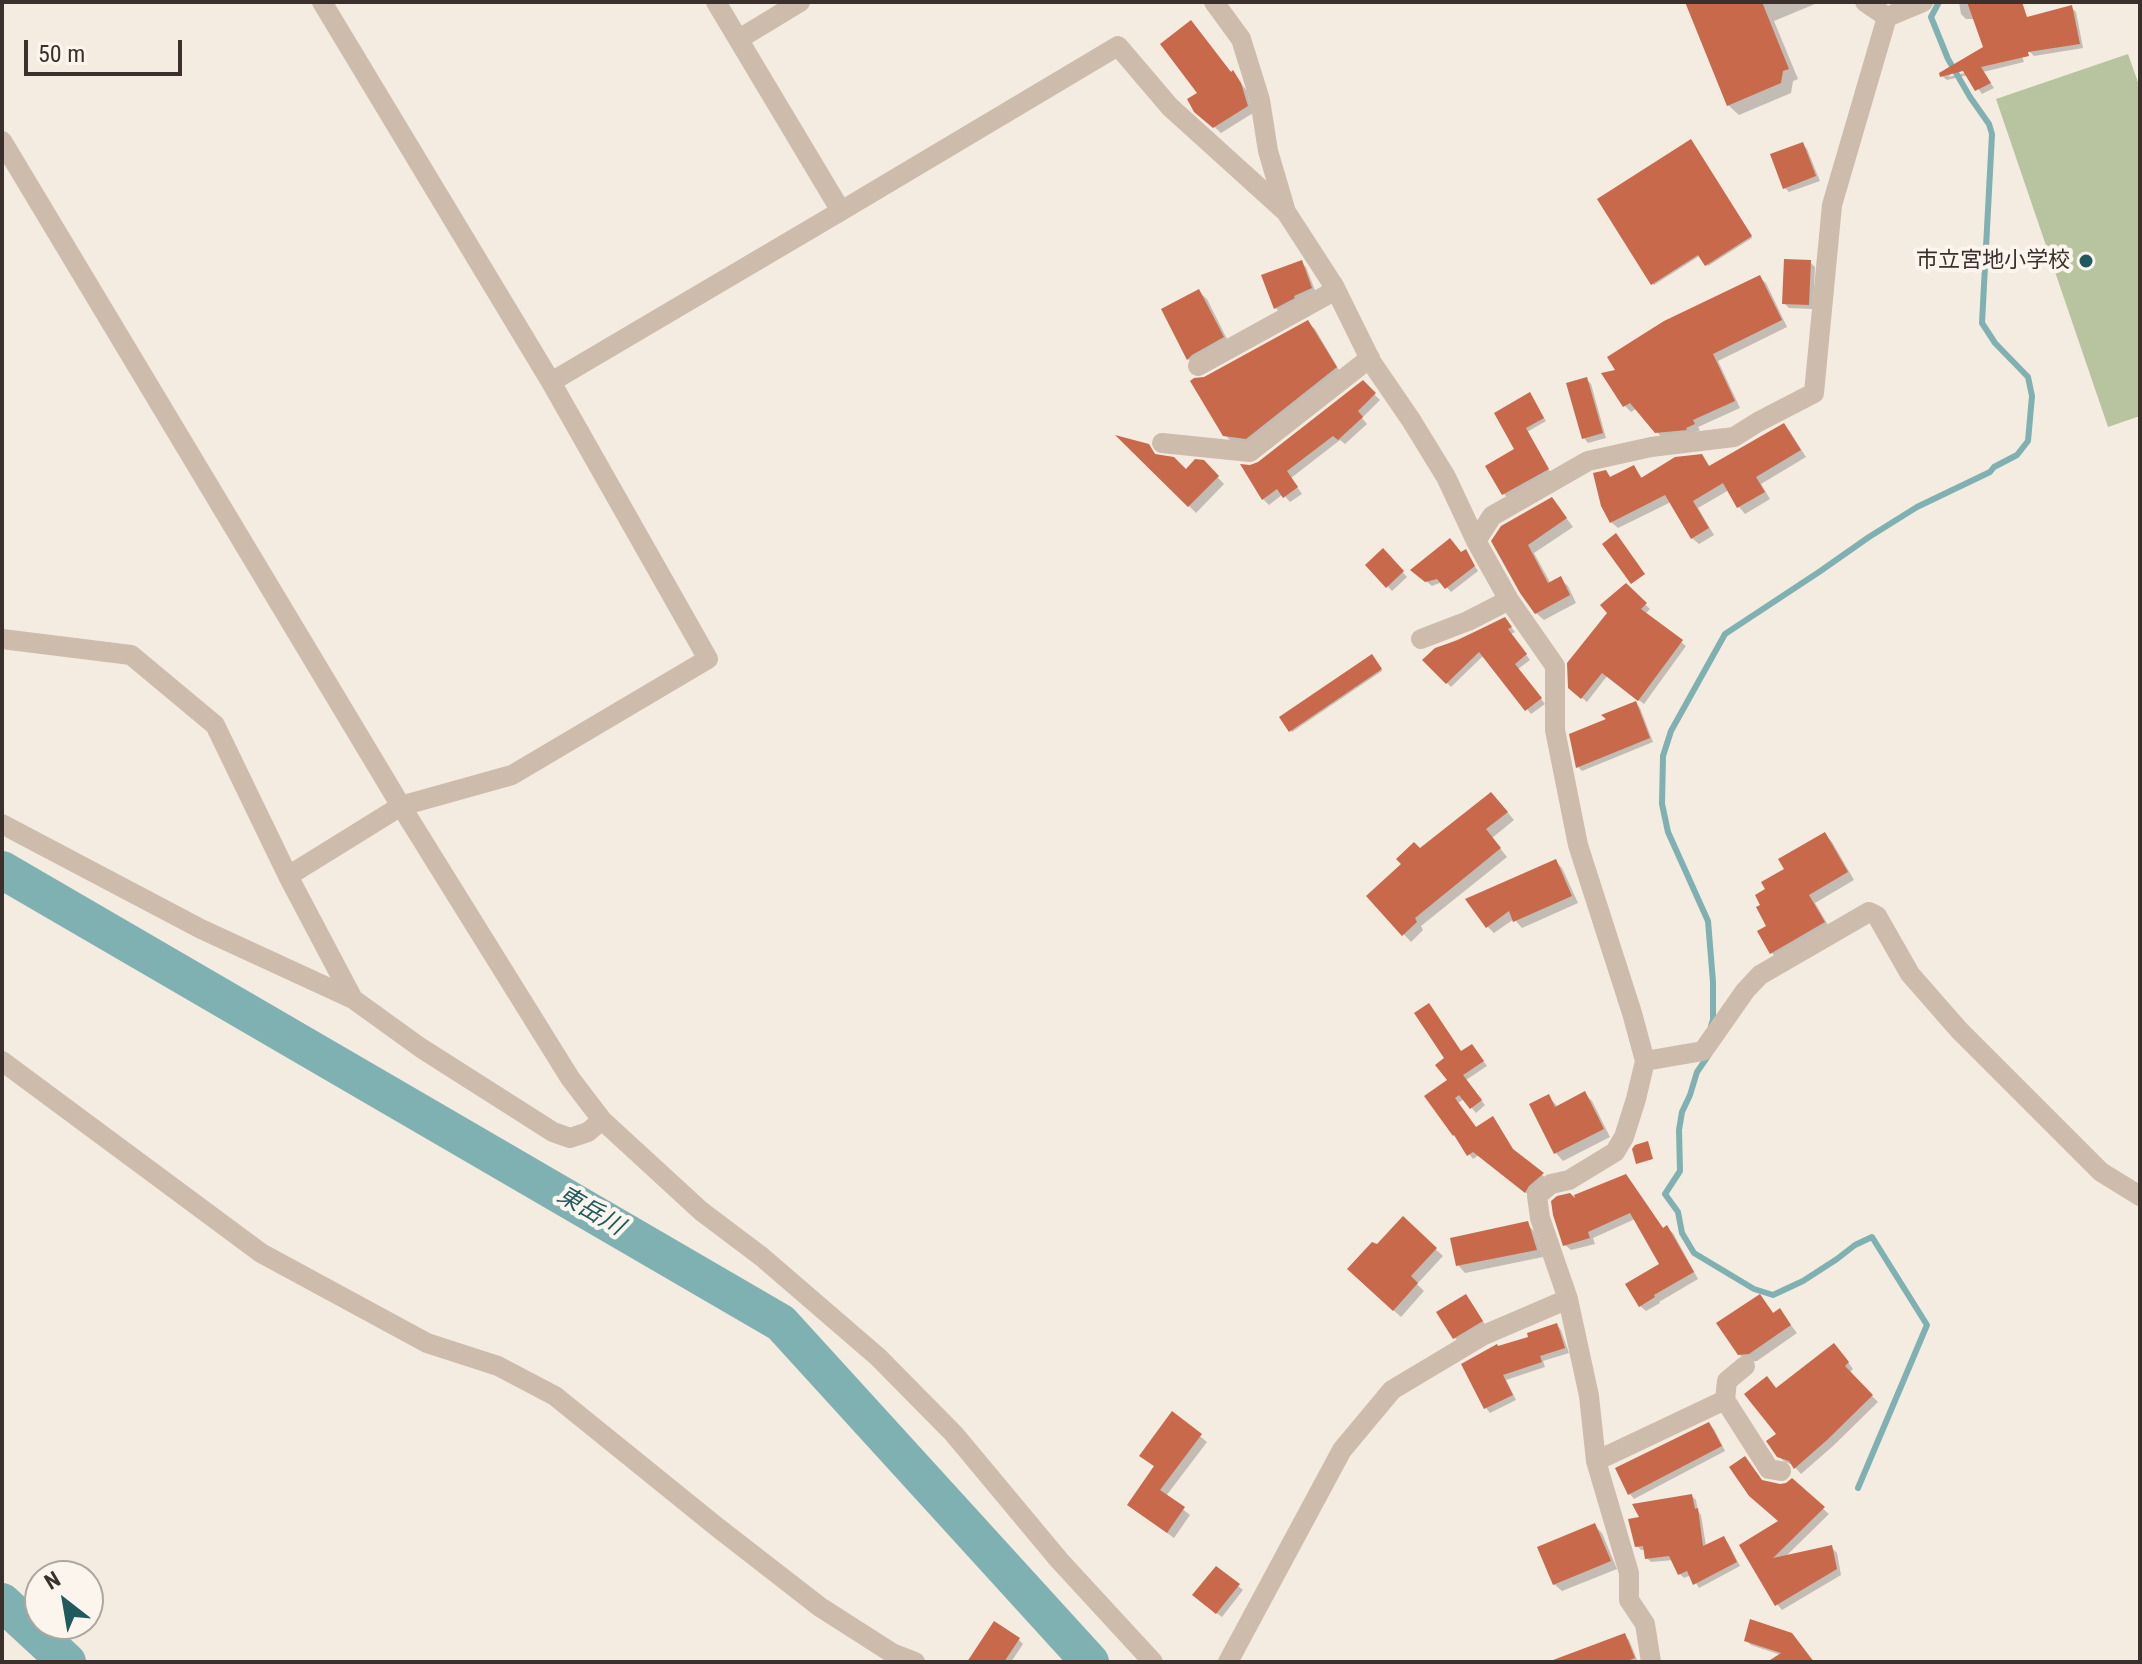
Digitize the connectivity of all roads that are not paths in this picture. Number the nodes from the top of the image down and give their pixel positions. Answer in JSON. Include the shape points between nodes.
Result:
{"nodes":[{"id":1,"x":322,"y":2,"type":"edge"},
{"id":2,"x":716,"y":2,"type":"edge"},
{"id":3,"x":800,"y":2,"type":"edge"},
{"id":4,"x":1214,"y":2,"type":"edge"},
{"id":5,"x":1865,"y":2,"type":"edge"},
{"id":6,"x":1923,"y":2,"type":"edge"},
{"id":7,"x":1887,"y":17,"type":"junction"},
{"id":8,"x":739,"y":39,"type":"junction"},
{"id":9,"x":2,"y":141,"type":"edge"},
{"id":10,"x":841,"y":211,"type":"junction"},
{"id":11,"x":1286,"y":212,"type":"junction"},
{"id":12,"x":1336,"y":290,"type":"junction"},
{"id":13,"x":1370,"y":358,"type":"junction"},
{"id":14,"x":1198,"y":366,"type":"dead end"},
{"id":15,"x":551,"y":382,"type":"junction"},
{"id":16,"x":1162,"y":443,"type":"dead end"},
{"id":17,"x":1250,"y":452,"type":"junction"},
{"id":18,"x":1230,"y":466,"type":"dead end"},
{"id":19,"x":1476,"y":541,"type":"junction"},
{"id":20,"x":1509,"y":600,"type":"junction"},
{"id":21,"x":2,"y":639,"type":"edge"},
{"id":22,"x":1421,"y":639,"type":"dead end"},
{"id":23,"x":401,"y":806,"type":"junction"},
{"id":24,"x":2,"y":824,"type":"edge"},
{"id":25,"x":288,"y":876,"type":"junction"},
{"id":26,"x":353,"y":999,"type":"junction"},
{"id":27,"x":2,"y":1061,"type":"edge"},
{"id":28,"x":1645,"y":1061,"type":"junction"},
{"id":29,"x":602,"y":1120,"type":"junction"},
{"id":30,"x":2140,"y":1196,"type":"edge"},
{"id":31,"x":1568,"y":1299,"type":"junction"},
{"id":32,"x":1745,"y":1366,"type":"dead end"},
{"id":33,"x":1725,"y":1400,"type":"junction"},
{"id":34,"x":1596,"y":1461,"type":"junction"},
{"id":35,"x":1781,"y":1471,"type":"dead end"},
{"id":36,"x":915,"y":1662,"type":"edge"},
{"id":37,"x":1153,"y":1662,"type":"edge"},
{"id":38,"x":1228,"y":1662,"type":"edge"},
{"id":39,"x":1651,"y":1662,"type":"edge"}],
"edges":[{"from":1,"to":15,"type":"street"},
{"from":2,"to":8,"type":"street"},
{"from":3,"to":8,"type":"street"},
{"from":4,"to":11,"type":"street","via":[[1241,39]]},
{"from":5,"to":7,"type":"street"},
{"from":6,"to":7,"type":"street"},
{"from":7,"to":19,"type":"street","via":[[1832,205],[1814,393],[1734,437],[1588,461],[1492,516]]},
{"from":8,"to":10,"type":"street"},
{"from":9,"to":23,"type":"street"},
{"from":10,"to":11,"type":"street","via":[[1118,46],[1170,107]]},
{"from":10,"to":15,"type":"street"},
{"from":11,"to":12,"type":"street"},
{"from":12,"to":13,"type":"street"},
{"from":12,"to":14,"type":"street"},
{"from":13,"to":17,"type":"street"},
{"from":13,"to":19,"type":"street","via":[[1446,477]]},
{"from":15,"to":23,"type":"street","via":[[708,659],[512,775]]},
{"from":16,"to":17,"type":"street"},
{"from":17,"to":18,"type":"street"},
{"from":19,"to":20,"type":"street"},
{"from":20,"to":22,"type":"street"},
{"from":20,"to":28,"type":"street","via":[[1555,666],[1555,730],[1578,845]]},
{"from":21,"to":25,"type":"street","via":[[131,655],[215,725]]},
{"from":23,"to":25,"type":"street"},
{"from":23,"to":29,"type":"street","via":[[570,1078]]},
{"from":24,"to":26,"type":"street","via":[[201,929]]},
{"from":25,"to":26,"type":"street"},
{"from":26,"to":29,"type":"street","via":[[553,1132],[570,1138]]},
{"from":27,"to":36,"type":"street","via":[[261,1253],[427,1343],[498,1366],[555,1396],[820,1607]]},
{"from":28,"to":30,"type":"street","via":[[1703,1051],[1760,975],[1869,912],[1877,916],[1910,974],[1959,1030],[2101,1172]]},
{"from":28,"to":31,"type":"street","via":[[1615,1152],[1537,1196]]},
{"from":29,"to":37,"type":"street","via":[[701,1211],[878,1357],[954,1434]]},
{"from":31,"to":34,"type":"street","via":[[1589,1396]]},
{"from":31,"to":38,"type":"street","via":[[1484,1335],[1392,1390],[1342,1450]]},
{"from":32,"to":33,"type":"street","via":[[1727,1381]]},
{"from":33,"to":34,"type":"street"},
{"from":33,"to":35,"type":"street","via":[[1769,1469]]},
{"from":34,"to":39,"type":"street","via":[[1629,1573],[1629,1600],[1645,1624]]}]}
